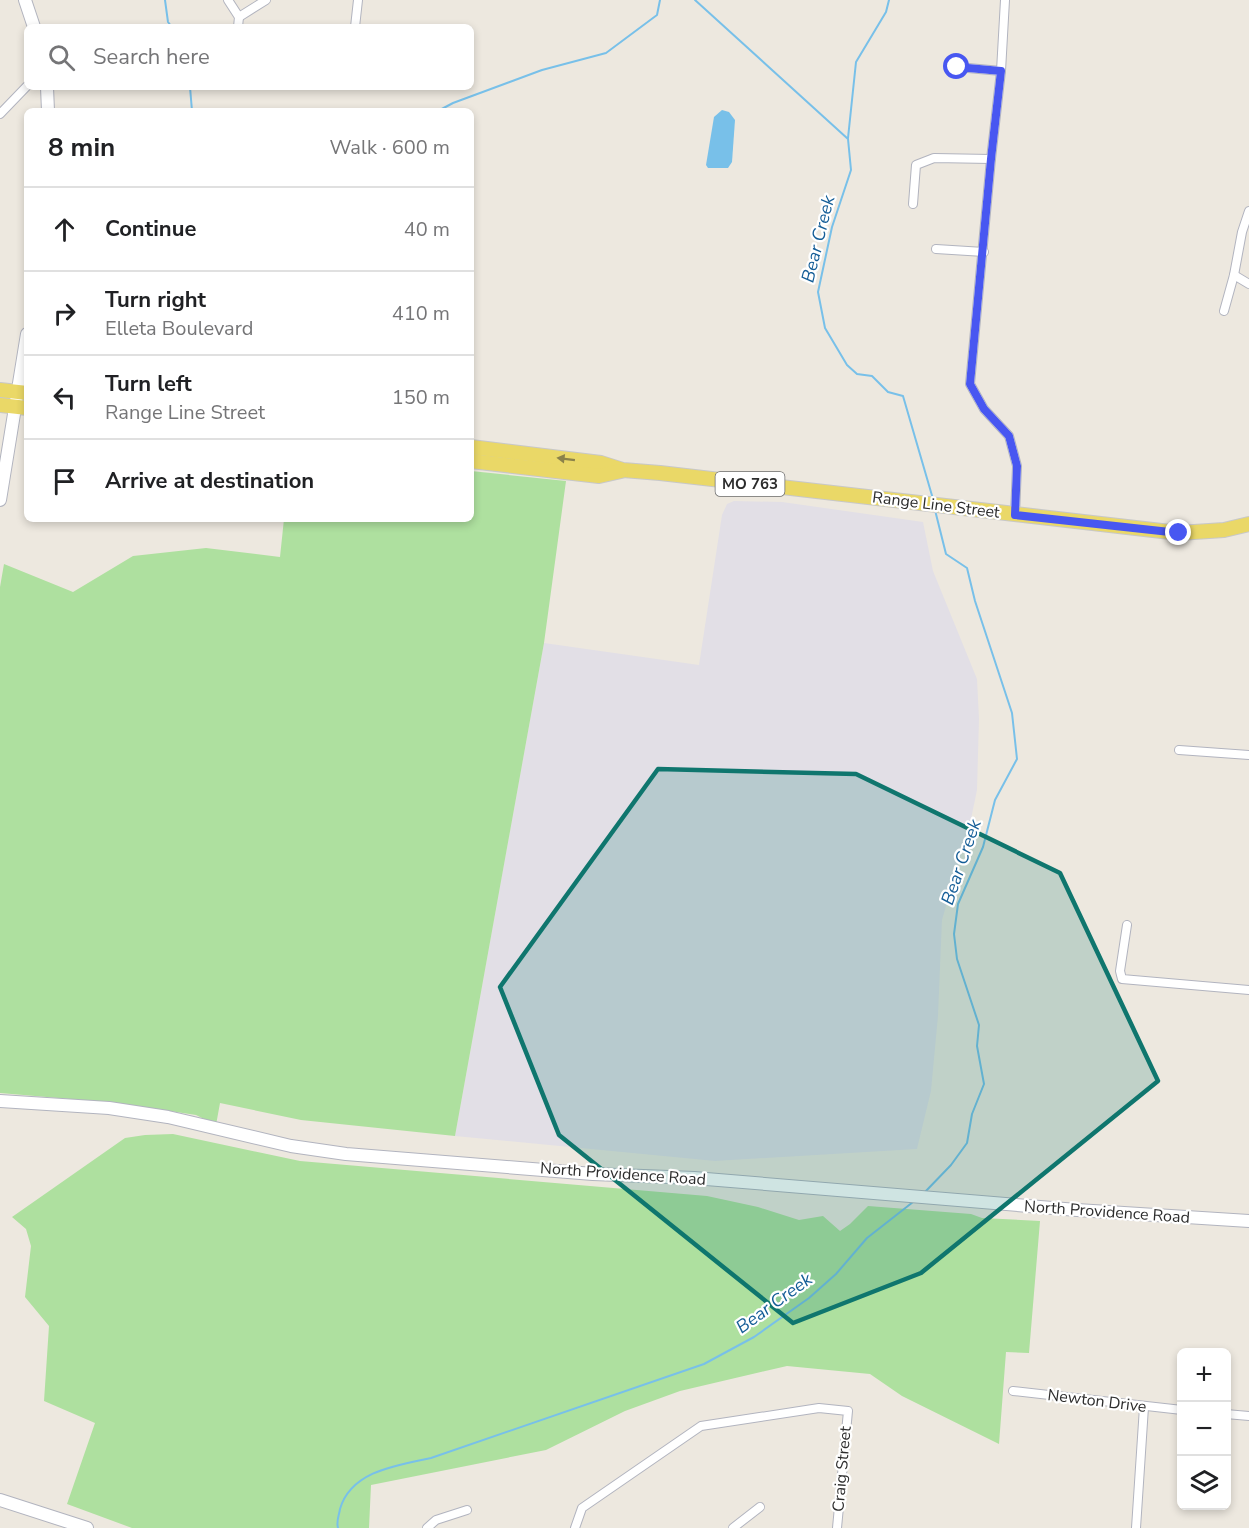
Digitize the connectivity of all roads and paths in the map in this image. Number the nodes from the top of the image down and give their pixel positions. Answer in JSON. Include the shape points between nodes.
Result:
{"nodes":[{"id":1,"x":25,"y":0,"type":"edge"},
{"id":2,"x":228,"y":0,"type":"edge"},
{"id":3,"x":267,"y":0,"type":"edge"},
{"id":4,"x":358,"y":0,"type":"edge"},
{"id":5,"x":1005,"y":0,"type":"edge"},
{"id":6,"x":239,"y":17,"type":"junction"},
{"id":7,"x":33,"y":24,"type":"edge"},
{"id":8,"x":238,"y":24,"type":"edge"},
{"id":9,"x":355,"y":24,"type":"edge"},
{"id":10,"x":957,"y":67,"type":"dead end"},
{"id":11,"x":1001,"y":71,"type":"junction"},
{"id":12,"x":24,"y":89,"type":"edge"},
{"id":13,"x":47,"y":90,"type":"edge"},
{"id":14,"x":48,"y":108,"type":"edge"},
{"id":15,"x":0,"y":114,"type":"edge"},
{"id":16,"x":991,"y":159,"type":"junction"},
{"id":17,"x":913,"y":204,"type":"dead end"},
{"id":18,"x":1249,"y":211,"type":"edge"},
{"id":19,"x":936,"y":249,"type":"dead end"},
{"id":20,"x":984,"y":252,"type":"junction"},
{"id":21,"x":1234,"y":274,"type":"junction"},
{"id":22,"x":1249,"y":284,"type":"edge"},
{"id":23,"x":1224,"y":311,"type":"dead end"},
{"id":24,"x":0,"y":390,"type":"edge"},
{"id":25,"x":23,"y":392,"type":"edge"},
{"id":26,"x":0,"y":405,"type":"edge"},
{"id":27,"x":21,"y":408,"type":"edge"},
{"id":28,"x":474,"y":447,"type":"edge"},
{"id":29,"x":474,"y":461,"type":"edge"},
{"id":30,"x":623,"y":470,"type":"junction"},
{"id":31,"x":0,"y":500,"type":"edge"},
{"id":32,"x":1015,"y":515,"type":"junction"},
{"id":33,"x":1249,"y":524,"type":"edge"},
{"id":34,"x":1179,"y":750,"type":"dead end"},
{"id":35,"x":1249,"y":755,"type":"edge"},
{"id":36,"x":1127,"y":925,"type":"dead end"},
{"id":37,"x":1249,"y":990,"type":"edge"},
{"id":38,"x":0,"y":1101,"type":"edge"},
{"id":39,"x":1249,"y":1221,"type":"edge"},
{"id":40,"x":1013,"y":1391,"type":"dead end"},
{"id":41,"x":1144,"y":1407,"type":"junction"},
{"id":42,"x":1177,"y":1410,"type":"edge"},
{"id":43,"x":1231,"y":1414,"type":"edge"},
{"id":44,"x":1249,"y":1416,"type":"edge"},
{"id":45,"x":0,"y":1500,"type":"edge"},
{"id":46,"x":760,"y":1507,"type":"dead end"},
{"id":47,"x":467,"y":1510,"type":"dead end"},
{"id":48,"x":87,"y":1528,"type":"edge"},
{"id":49,"x":427,"y":1528,"type":"edge"},
{"id":50,"x":575,"y":1528,"type":"edge"},
{"id":51,"x":734,"y":1528,"type":"edge"},
{"id":52,"x":837,"y":1528,"type":"edge"},
{"id":53,"x":1136,"y":1528,"type":"edge"}],
"edges":[{"from":1,"to":7,"type":"street"},
{"from":2,"to":6,"type":"street"},
{"from":3,"to":6,"type":"street"},
{"from":4,"to":9,"type":"street"},
{"from":5,"to":11,"type":"street"},
{"from":6,"to":8,"type":"street"},
{"from":10,"to":11,"type":"street"},
{"from":11,"to":16,"type":"street"},
{"from":12,"to":15,"type":"street"},
{"from":13,"to":14,"type":"street"},
{"from":16,"to":17,"type":"street","via":[[934,158],[916,165]]},
{"from":16,"to":20,"type":"street"},
{"from":18,"to":21,"type":"street"},
{"from":19,"to":20,"type":"street"},
{"from":20,"to":32,"type":"street","via":[[970,384],[984,409],[1009,436],[1017,466]]},
{"from":21,"to":22,"type":"street"},
{"from":21,"to":23,"type":"street"},
{"from":24,"to":25,"type":"main road"},
{"from":25,"to":27,"type":"street"},
{"from":26,"to":27,"type":"main road"},
{"from":27,"to":31,"type":"street"},
{"from":30,"to":28,"type":"main road","name":"Range Line Street","number":"MO 763","one_way":true,"via":[[601,463]]},
{"from":29,"to":30,"type":"main road","name":"Range Line Street","number":"MO 763","via":[[599,476]]},
{"from":30,"to":32,"type":"main road","name":"Range Line Street","number":"MO 763"},
{"from":32,"to":33,"type":"main road","name":"Range Line Street","number":"MO 763","via":[[1179,533]]},
{"from":34,"to":35,"type":"street"},
{"from":36,"to":37,"type":"street","via":[[1122,979]]},
{"from":38,"to":39,"type":"street","name":"North Providence Road","via":[[109,1108],[168,1117],[291,1146],[346,1154]]},
{"from":40,"to":41,"type":"street","name":"Newton Drive"},
{"from":41,"to":42,"type":"street","name":"Newton Drive"},
{"from":41,"to":53,"type":"street"},
{"from":43,"to":44,"type":"street"},
{"from":45,"to":48,"type":"street"},
{"from":46,"to":51,"type":"street"},
{"from":47,"to":49,"type":"street","via":[[436,1520]]},
{"from":50,"to":52,"type":"street","name":"Craig Street","via":[[582,1508],[701,1426],[819,1408],[848,1411]]}]}
